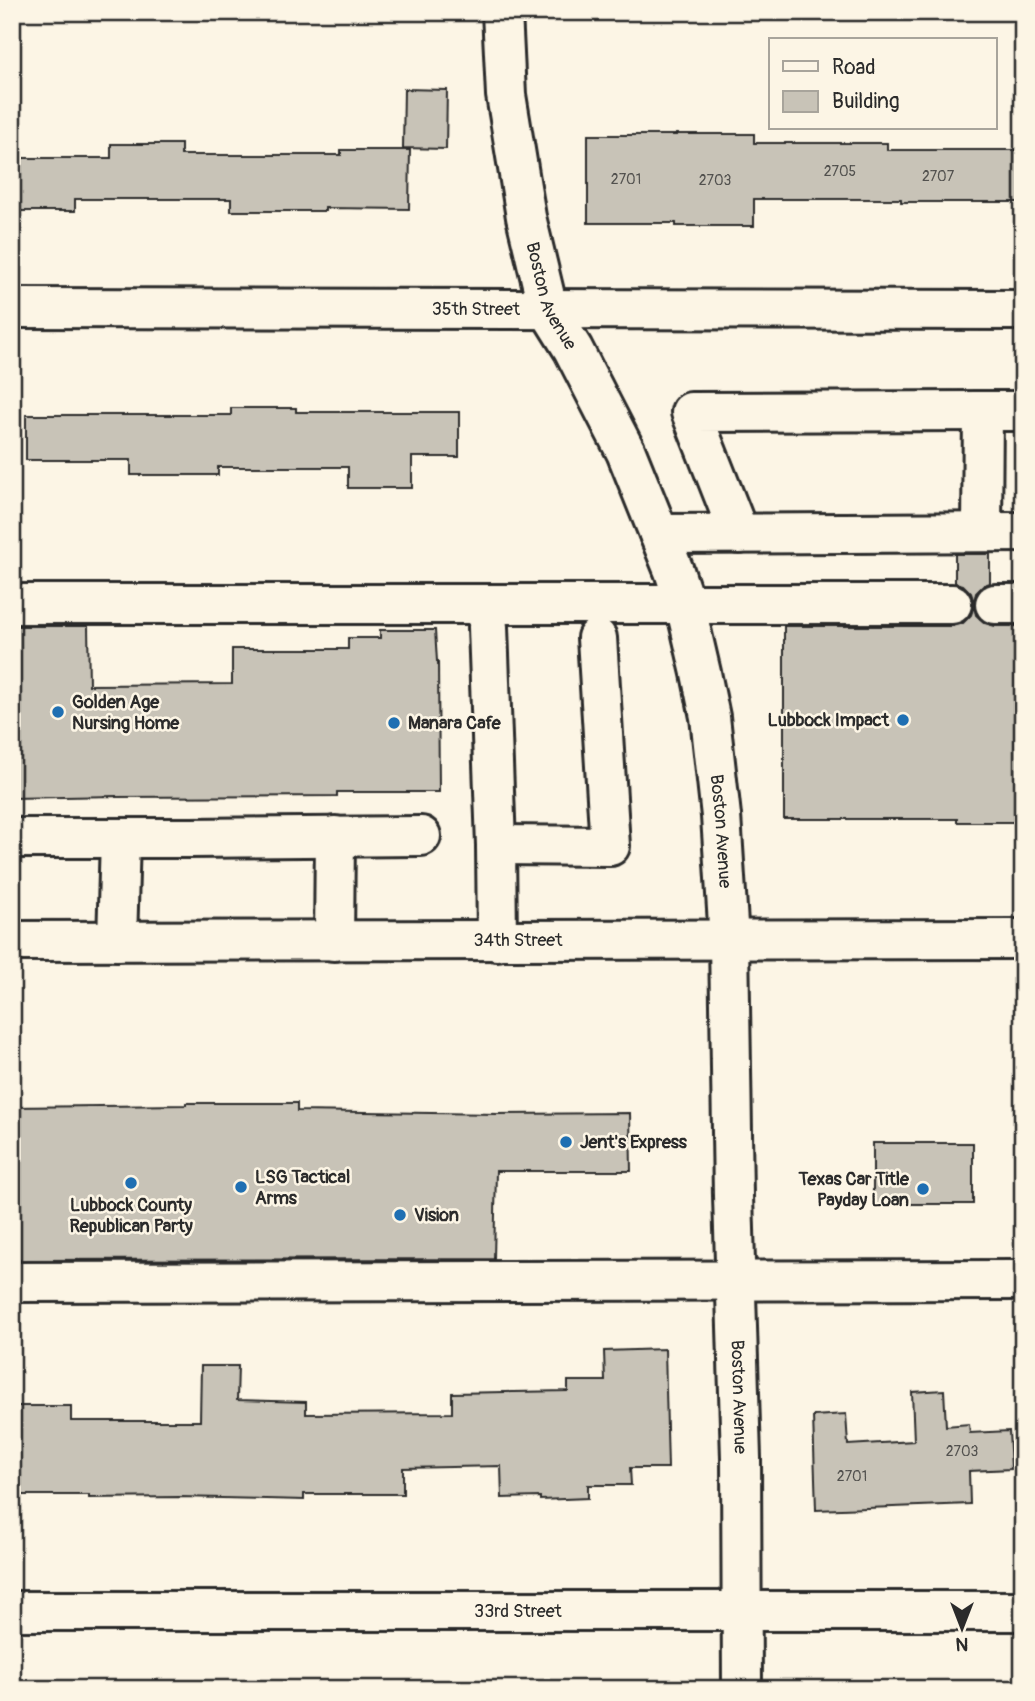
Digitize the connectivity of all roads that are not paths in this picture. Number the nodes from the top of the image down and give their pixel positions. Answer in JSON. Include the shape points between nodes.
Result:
{"nodes":[{"id":1,"x":502,"y":12,"type":"edge"},
{"id":2,"x":12,"y":308,"type":"edge"},
{"id":3,"x":548,"y":309,"type":"junction"},
{"id":4,"x":1023,"y":310,"type":"edge"},
{"id":5,"x":983,"y":411,"type":"junction"},
{"id":6,"x":1023,"y":411,"type":"edge"},
{"id":7,"x":982,"y":532,"type":"junction"},
{"id":8,"x":1023,"y":532,"type":"edge"},
{"id":9,"x":659,"y":534,"type":"junction"},
{"id":10,"x":739,"y":534,"type":"junction"},
{"id":11,"x":12,"y":604,"type":"edge"},
{"id":12,"x":685,"y":604,"type":"junction"},
{"id":13,"x":952,"y":604,"type":"dead end"},
{"id":14,"x":488,"y":628,"type":"dead end"},
{"id":15,"x":597,"y":638,"type":"dead end"},
{"id":16,"x":335,"y":836,"type":"junction"},
{"id":17,"x":421,"y":836,"type":"dead end"},
{"id":18,"x":12,"y":838,"type":"edge"},
{"id":19,"x":120,"y":838,"type":"junction"},
{"id":20,"x":496,"y":845,"type":"junction"},
{"id":21,"x":1023,"y":939,"type":"edge"},
{"id":22,"x":729,"y":940,"type":"junction"},
{"id":23,"x":12,"y":941,"type":"edge"},
{"id":24,"x":117,"y":941,"type":"junction"},
{"id":25,"x":334,"y":941,"type":"junction"},
{"id":26,"x":497,"y":941,"type":"junction"},
{"id":27,"x":736,"y":1280,"type":"junction"},
{"id":28,"x":1023,"y":1280,"type":"edge"},
{"id":29,"x":12,"y":1282,"type":"edge"},
{"id":30,"x":12,"y":1611,"type":"edge"},
{"id":31,"x":742,"y":1611,"type":"junction"},
{"id":32,"x":1023,"y":1611,"type":"edge"},
{"id":33,"x":742,"y":1689,"type":"edge"}],
"edges":[{"from":1,"to":3,"type":"street","name":"Boston Avenue","via":[[506,95],[526,217]]},
{"from":2,"to":3,"type":"street","name":"35th Street"},
{"from":3,"to":4,"type":"street","name":"35th Street"},
{"from":3,"to":9,"type":"street","name":"Boston Avenue","via":[[626,452]]},
{"from":5,"to":6,"type":"street"},
{"from":5,"to":7,"type":"street"},
{"from":5,"to":10,"type":"street","via":[[691,412]]},
{"from":7,"to":8,"type":"street"},
{"from":7,"to":10,"type":"street"},
{"from":9,"to":10,"type":"street"},
{"from":9,"to":12,"type":"street","name":"Boston Avenue"},
{"from":11,"to":12,"type":"street"},
{"from":12,"to":13,"type":"street"},
{"from":12,"to":22,"type":"street","name":"Boston Avenue","via":[[716,761]]},
{"from":14,"to":20,"type":"street"},
{"from":15,"to":20,"type":"street","via":[[610,846]]},
{"from":16,"to":17,"type":"street"},
{"from":16,"to":19,"type":"street"},
{"from":16,"to":25,"type":"street"},
{"from":18,"to":19,"type":"street"},
{"from":19,"to":24,"type":"street"},
{"from":20,"to":26,"type":"street"},
{"from":21,"to":22,"type":"street","name":"34th Street"},
{"from":22,"to":26,"type":"street","name":"34th Street"},
{"from":22,"to":27,"type":"street","name":"Boston Avenue"},
{"from":23,"to":24,"type":"street","name":"34th Street"},
{"from":24,"to":25,"type":"street","name":"34th Street"},
{"from":25,"to":26,"type":"street","name":"34th Street"},
{"from":27,"to":28,"type":"street"},
{"from":27,"to":29,"type":"street"},
{"from":27,"to":31,"type":"street","name":"Boston Avenue"},
{"from":30,"to":31,"type":"street","name":"33rd Street"},
{"from":31,"to":32,"type":"street","name":"33rd Street"},
{"from":31,"to":33,"type":"street","name":"Boston Avenue"}]}
